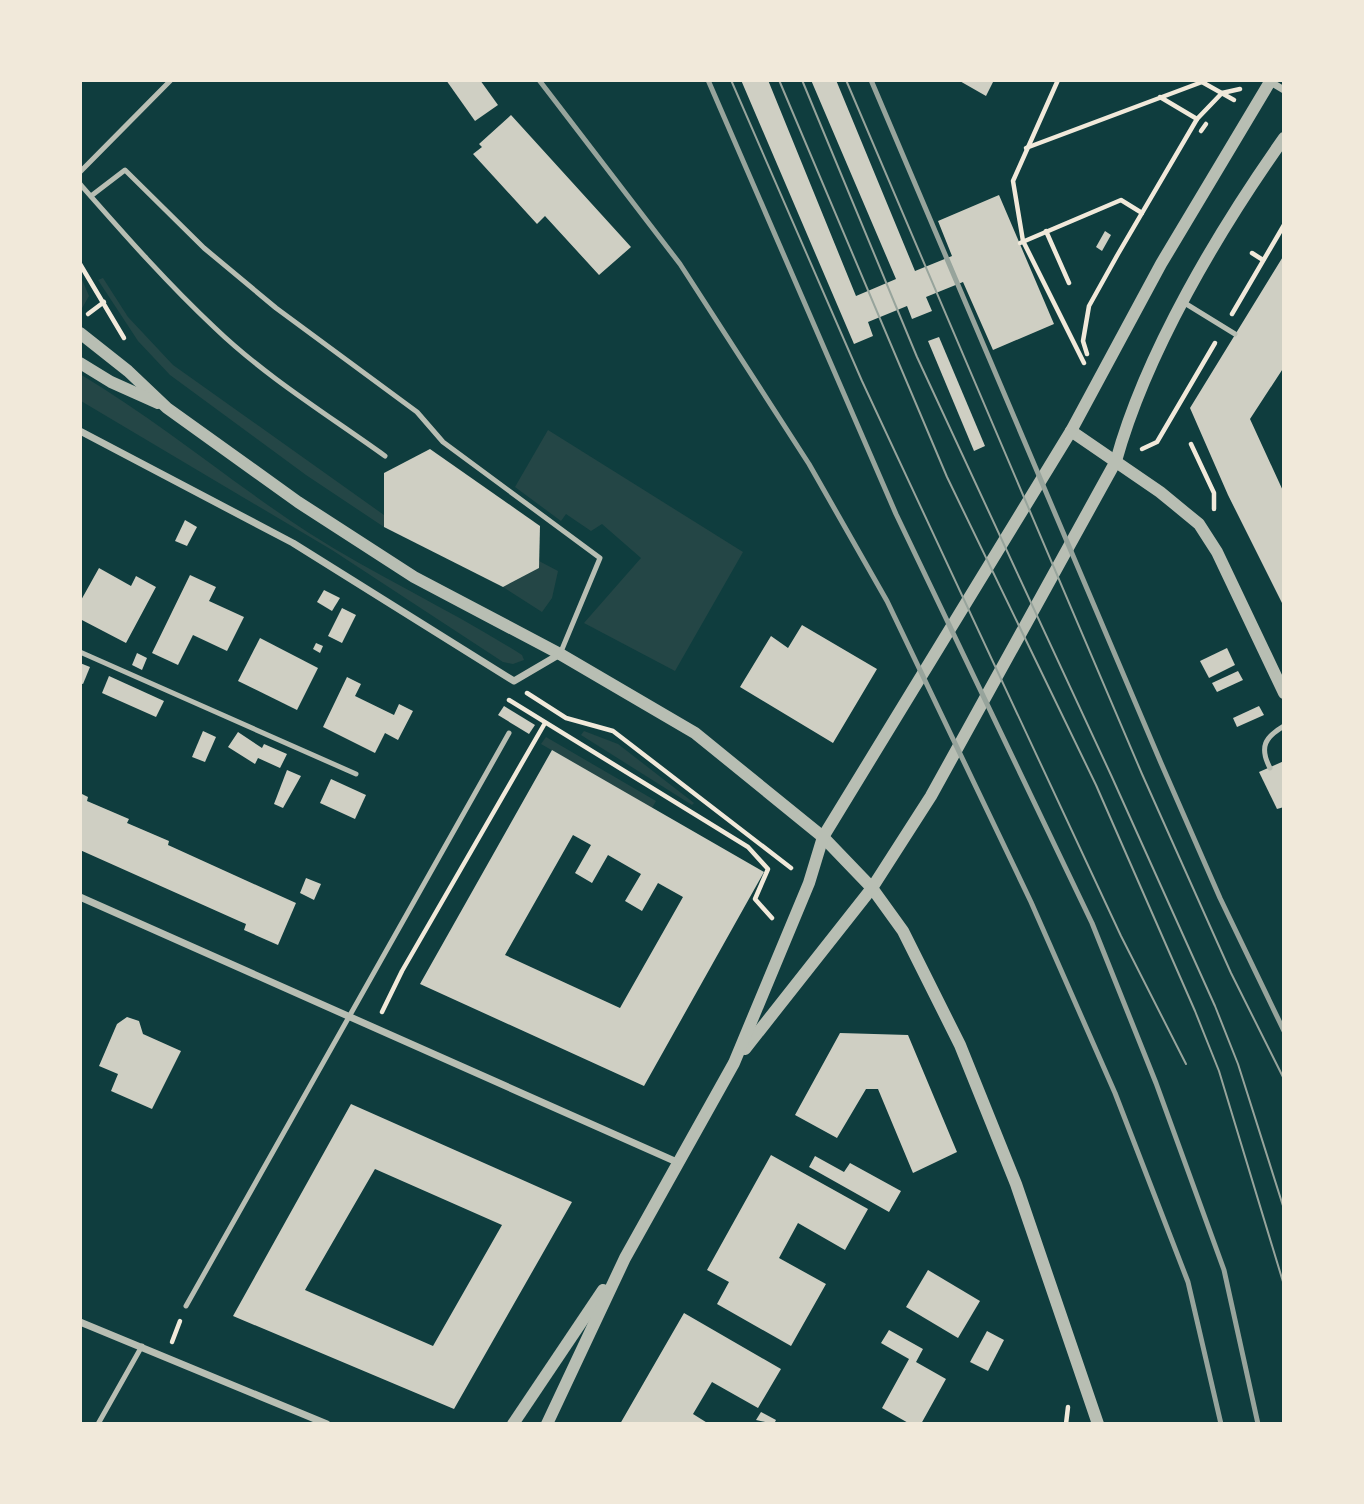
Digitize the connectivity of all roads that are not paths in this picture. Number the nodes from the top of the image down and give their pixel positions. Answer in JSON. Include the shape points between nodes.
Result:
{"nodes":[{"id":1,"x":172,"y":80,"type":"edge"},
{"id":2,"x":1269,"y":81,"type":"edge"},
{"id":3,"x":1283,"y":90,"type":"edge"},
{"id":4,"x":1283,"y":138,"type":"edge"},
{"id":5,"x":80,"y":172,"type":"edge"},
{"id":6,"x":80,"y":184,"type":"edge"},
{"id":7,"x":91,"y":197,"type":"junction"},
{"id":8,"x":1183,"y":302,"type":"junction"},
{"id":9,"x":80,"y":332,"type":"edge"},
{"id":10,"x":1235,"y":334,"type":"dead end"},
{"id":11,"x":80,"y":363,"type":"edge"},
{"id":12,"x":167,"y":408,"type":"junction"},
{"id":13,"x":80,"y":431,"type":"edge"},
{"id":14,"x":1071,"y":431,"type":"junction"},
{"id":15,"x":385,"y":456,"type":"dead end"},
{"id":16,"x":1116,"y":461,"type":"junction"},
{"id":17,"x":80,"y":652,"type":"edge"},
{"id":18,"x":560,"y":654,"type":"junction"},
{"id":19,"x":1283,"y":693,"type":"edge"},
{"id":20,"x":1283,"y":726,"type":"edge"},
{"id":21,"x":509,"y":733,"type":"dead end"},
{"id":22,"x":1270,"y":768,"type":"dead end"},
{"id":23,"x":356,"y":774,"type":"dead end"},
{"id":24,"x":823,"y":837,"type":"junction"},
{"id":25,"x":872,"y":888,"type":"junction"},
{"id":26,"x":80,"y":897,"type":"edge"},
{"id":27,"x":349,"y":1017,"type":"junction"},
{"id":28,"x":734,"y":1063,"type":"junction"},
{"id":29,"x":679,"y":1163,"type":"junction"},
{"id":30,"x":625,"y":1258,"type":"junction"},
{"id":31,"x":186,"y":1306,"type":"road end"},
{"id":32,"x":80,"y":1322,"type":"edge"},
{"id":33,"x":142,"y":1346,"type":"junction"},
{"id":34,"x":98,"y":1423,"type":"edge"},
{"id":35,"x":327,"y":1423,"type":"edge"},
{"id":36,"x":513,"y":1423,"type":"edge"},
{"id":37,"x":547,"y":1423,"type":"edge"},
{"id":38,"x":1098,"y":1423,"type":"edge"}],
"edges":[{"from":1,"to":5,"type":"lane"},
{"from":2,"to":3,"type":"street"},
{"from":2,"to":14,"type":"street","via":[[1161,264]]},
{"from":4,"to":8,"type":"street"},
{"from":6,"to":7,"type":"lane"},
{"from":7,"to":15,"type":"lane","via":[[216,330]]},
{"from":7,"to":18,"type":"lane","via":[[125,170],[204,248],[276,308],[417,412],[443,442],[600,558]]},
{"from":8,"to":10,"type":"lane"},
{"from":8,"to":16,"type":"street","via":[[1125,428]]},
{"from":9,"to":12,"type":"street"},
{"from":11,"to":12,"type":"street"},
{"from":12,"to":18,"type":"street","via":[[298,502],[414,576]]},
{"from":13,"to":18,"type":"street","via":[[293,543],[514,681]]},
{"from":14,"to":16,"type":"street"},
{"from":14,"to":24,"type":"street"},
{"from":16,"to":19,"type":"street","via":[[1199,524],[1217,552]]},
{"from":16,"to":25,"type":"street","via":[[931,796]]},
{"from":17,"to":23,"type":"lane"},
{"from":18,"to":24,"type":"street","via":[[695,733]]},
{"from":20,"to":22,"type":"lane","via":[[1268,734],[1264,743]]},
{"from":21,"to":27,"type":"lane"},
{"from":24,"to":25,"type":"street"},
{"from":24,"to":28,"type":"street","via":[[809,883]]},
{"from":25,"to":28,"type":"street"},
{"from":25,"to":38,"type":"street","via":[[903,930],[960,1045],[1016,1184]]},
{"from":26,"to":27,"type":"street"},
{"from":27,"to":29,"type":"street"},
{"from":27,"to":31,"type":"lane"},
{"from":28,"to":29,"type":"street"},
{"from":29,"to":30,"type":"street"},
{"from":30,"to":36,"type":"street"},
{"from":30,"to":37,"type":"street"},
{"from":32,"to":33,"type":"street"},
{"from":33,"to":34,"type":"lane"},
{"from":33,"to":35,"type":"street"}]}
